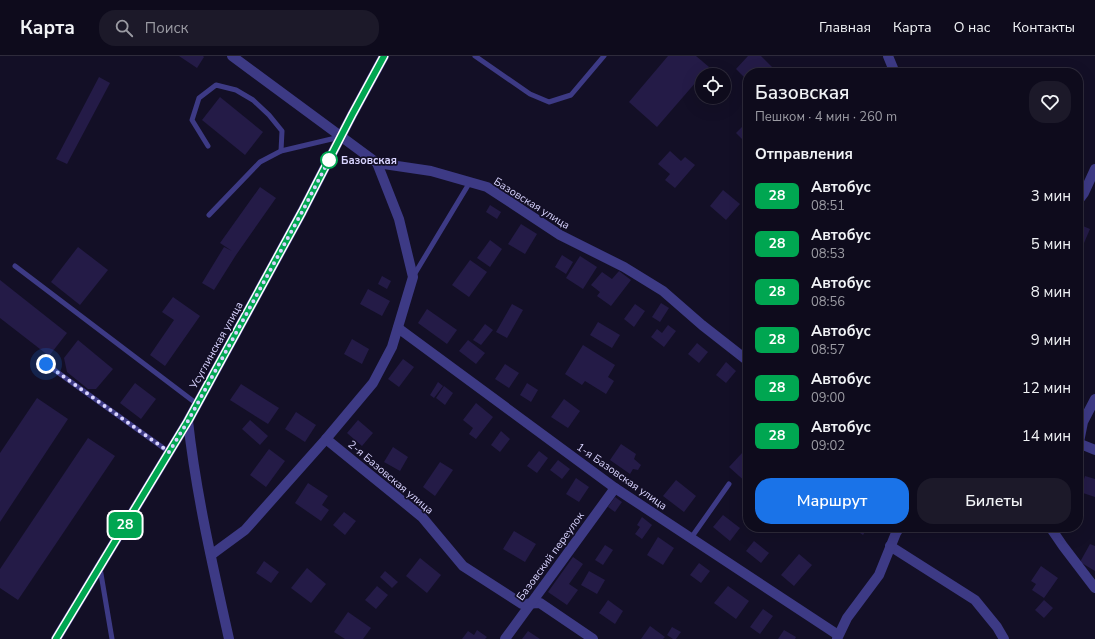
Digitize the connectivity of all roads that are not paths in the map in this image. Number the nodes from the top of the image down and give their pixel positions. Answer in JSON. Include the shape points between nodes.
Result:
{"nodes":[{"id":1,"x":232,"y":56,"type":"edge"},
{"id":2,"x":384,"y":56,"type":"edge"},
{"id":3,"x":475,"y":56,"type":"edge"},
{"id":4,"x":604,"y":56,"type":"edge"},
{"id":5,"x":888,"y":56,"type":"edge"},
{"id":6,"x":893,"y":68,"type":"edge"},
{"id":7,"x":341,"y":137,"type":"junction"},
{"id":8,"x":208,"y":146,"type":"dead end"},
{"id":9,"x":281,"y":151,"type":"junction"},
{"id":10,"x":377,"y":163,"type":"junction"},
{"id":11,"x":1095,"y":169,"type":"edge"},
{"id":12,"x":470,"y":182,"type":"junction"},
{"id":13,"x":1083,"y":194,"type":"edge"},
{"id":14,"x":209,"y":215,"type":"dead end"},
{"id":15,"x":15,"y":266,"type":"dead end"},
{"id":16,"x":413,"y":277,"type":"junction"},
{"id":17,"x":398,"y":328,"type":"junction"},
{"id":18,"x":743,"y":357,"type":"edge"},
{"id":19,"x":46,"y":364,"type":"dead end"},
{"id":20,"x":1095,"y":399,"type":"edge"},
{"id":21,"x":197,"y":404,"type":"junction"},
{"id":22,"x":188,"y":421,"type":"junction"},
{"id":23,"x":1083,"y":422,"type":"edge"},
{"id":24,"x":326,"y":439,"type":"junction"},
{"id":25,"x":1083,"y":444,"type":"edge"},
{"id":26,"x":1095,"y":450,"type":"edge"},
{"id":27,"x":169,"y":452,"type":"junction"},
{"id":28,"x":729,"y":484,"type":"dead end"},
{"id":29,"x":615,"y":488,"type":"junction"},
{"id":30,"x":896,"y":532,"type":"edge"},
{"id":31,"x":1053,"y":532,"type":"edge"},
{"id":32,"x":691,"y":538,"type":"junction"},
{"id":33,"x":890,"y":546,"type":"junction"},
{"id":34,"x":211,"y":555,"type":"junction"},
{"id":35,"x":99,"y":567,"type":"junction"},
{"id":36,"x":1095,"y":588,"type":"edge"},
{"id":37,"x":531,"y":603,"type":"junction"},
{"id":38,"x":838,"y":637,"type":"edge"},
{"id":39,"x":59,"y":638,"type":"edge"},
{"id":40,"x":112,"y":639,"type":"edge"},
{"id":41,"x":229,"y":639,"type":"edge"},
{"id":42,"x":505,"y":639,"type":"edge"},
{"id":43,"x":594,"y":639,"type":"edge"},
{"id":44,"x":1004,"y":639,"type":"edge"}],
"edges":[{"from":1,"to":7,"type":"street","name":"Базовская улица"},
{"from":2,"to":7,"type":"street","name":"Усуглинская улица"},
{"from":3,"to":4,"type":"lane","via":[[530,94],[548,102],[571,95]]},
{"from":5,"to":6,"type":"street"},
{"from":7,"to":9,"type":"lane"},
{"from":7,"to":10,"type":"street","name":"Базовская улица"},
{"from":7,"to":21,"type":"street","name":"Усуглинская улица"},
{"from":8,"to":9,"type":"lane","via":[[192,120],[199,98],[216,85],[236,90],[253,100],[269,115],[282,131]]},
{"from":9,"to":14,"type":"lane","via":[[260,162]]},
{"from":10,"to":12,"type":"street","name":"Базовская улица","via":[[431,171]]},
{"from":10,"to":16,"type":"street","via":[[399,219]]},
{"from":11,"to":13,"type":"street"},
{"from":12,"to":16,"type":"lane"},
{"from":12,"to":18,"type":"street","name":"Базовская улица","via":[[488,187],[560,235],[624,267],[663,291]]},
{"from":15,"to":21,"type":"lane"},
{"from":16,"to":17,"type":"street"},
{"from":17,"to":24,"type":"street","via":[[392,347],[373,383]]},
{"from":17,"to":29,"type":"street","name":"1-я Базовская улица"},
{"from":19,"to":27,"type":"lane"},
{"from":20,"to":23,"type":"street"},
{"from":21,"to":22,"type":"street","name":"Усуглинская улица"},
{"from":22,"to":27,"type":"street","name":"Усуглинская улица"},
{"from":22,"to":34,"type":"street"},
{"from":24,"to":34,"type":"street","via":[[245,530]]},
{"from":24,"to":37,"type":"street","name":"2-я Базовская улица","via":[[422,517],[463,566],[522,604]]},
{"from":25,"to":26,"type":"street"},
{"from":27,"to":35,"type":"street","name":"Усуглинская улица"},
{"from":28,"to":32,"type":"lane"},
{"from":29,"to":32,"type":"street","name":"1-я Базовская улица"},
{"from":29,"to":37,"type":"street","name":"Базовский переулок"},
{"from":30,"to":33,"type":"street"},
{"from":31,"to":36,"type":"street"},
{"from":32,"to":38,"type":"street","name":"1-я Базовская улица"},
{"from":33,"to":38,"type":"street","via":[[878,575],[847,618]]},
{"from":33,"to":44,"type":"street","via":[[975,600]]},
{"from":34,"to":41,"type":"street"},
{"from":35,"to":39,"type":"street","name":"Усуглинская улица"},
{"from":35,"to":40,"type":"lane"},
{"from":37,"to":42,"type":"street","name":"Базовский переулок"},
{"from":37,"to":43,"type":"street","name":"2-я Базовская улица","via":[[540,603]]}]}
